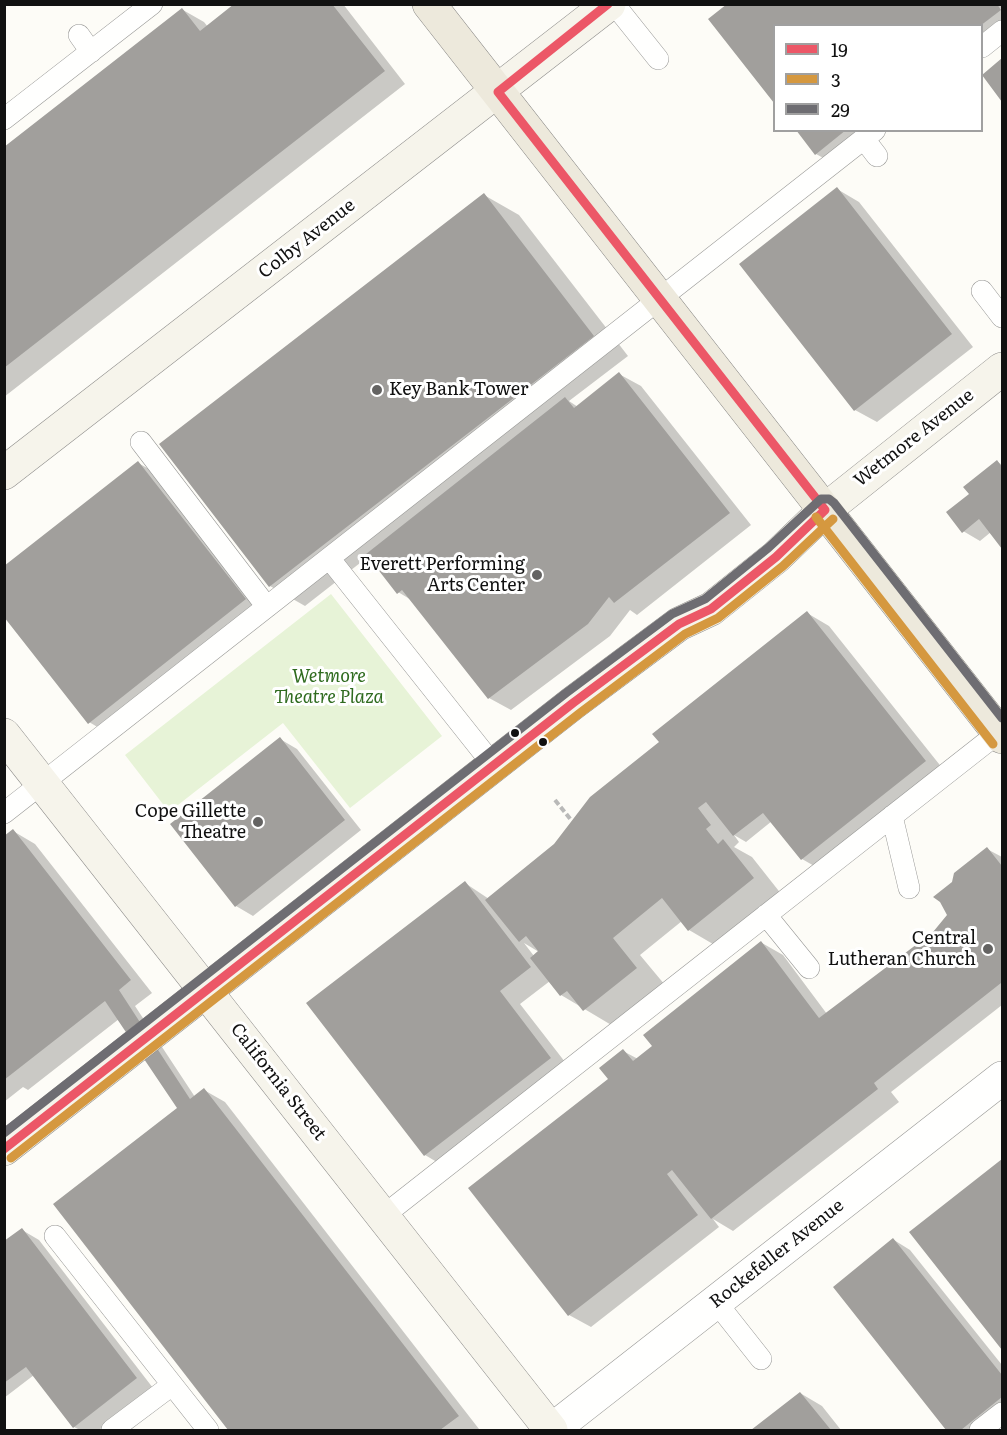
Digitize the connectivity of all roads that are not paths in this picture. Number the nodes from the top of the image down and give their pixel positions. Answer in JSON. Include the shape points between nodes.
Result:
{"nodes":[{"id":1,"x":152,"y":4,"type":"edge"},
{"id":2,"x":429,"y":4,"type":"edge"},
{"id":3,"x":609,"y":4,"type":"edge"},
{"id":4,"x":614,"y":4,"type":"edge"},
{"id":5,"x":1002,"y":31,"type":"edge"},
{"id":6,"x":983,"y":45,"type":"edge"},
{"id":7,"x":658,"y":59,"type":"dead end"},
{"id":8,"x":498,"y":92,"type":"junction"},
{"id":9,"x":4,"y":119,"type":"edge"},
{"id":10,"x":869,"y":135,"type":"edge"},
{"id":11,"x":877,"y":156,"type":"dead end"},
{"id":12,"x":982,"y":291,"type":"dead end"},
{"id":13,"x":659,"y":298,"type":"junction"},
{"id":14,"x":1002,"y":317,"type":"edge"},
{"id":15,"x":1002,"y":369,"type":"edge"},
{"id":16,"x":141,"y":442,"type":"dead end"},
{"id":17,"x":4,"y":473,"type":"edge"},
{"id":18,"x":825,"y":510,"type":"junction"},
{"id":19,"x":330,"y":558,"type":"junction"},
{"id":20,"x":267,"y":607,"type":"junction"},
{"id":21,"x":1001,"y":733,"type":"edge"},
{"id":22,"x":4,"y":735,"type":"edge"},
{"id":23,"x":494,"y":766,"type":"junction"},
{"id":24,"x":43,"y":784,"type":"junction"},
{"id":25,"x":4,"y":813,"type":"edge"},
{"id":26,"x":892,"y":816,"type":"junction"},
{"id":27,"x":909,"y":888,"type":"dead end"},
{"id":28,"x":766,"y":915,"type":"junction"},
{"id":29,"x":808,"y":968,"type":"dead end"},
{"id":30,"x":206,"y":991,"type":"junction"},
{"id":31,"x":1002,"y":1078,"type":"edge"},
{"id":32,"x":4,"y":1149,"type":"edge"},
{"id":33,"x":383,"y":1216,"type":"junction"},
{"id":34,"x":55,"y":1236,"type":"dead end"},
{"id":35,"x":716,"y":1302,"type":"junction"},
{"id":36,"x":760,"y":1359,"type":"dead end"},
{"id":37,"x":172,"y":1386,"type":"junction"},
{"id":38,"x":1002,"y":1413,"type":"edge"},
{"id":39,"x":112,"y":1431,"type":"edge"},
{"id":40,"x":208,"y":1431,"type":"edge"},
{"id":41,"x":551,"y":1431,"type":"edge"},
{"id":42,"x":980,"y":1431,"type":"edge"}],
"edges":[{"from":1,"to":9,"type":"lane","via":[[85,43]]},
{"from":2,"to":8,"type":"main road"},
{"from":3,"to":8,"type":"street","name":"Colby Avenue"},
{"from":4,"to":7,"type":"lane"},
{"from":5,"to":6,"type":"lane"},
{"from":8,"to":13,"type":"main road"},
{"from":8,"to":17,"type":"street","name":"Colby Avenue"},
{"from":10,"to":11,"type":"lane"},
{"from":10,"to":13,"type":"lane","via":[[769,202]]},
{"from":12,"to":14,"type":"lane"},
{"from":13,"to":18,"type":"main road"},
{"from":13,"to":19,"type":"lane"},
{"from":15,"to":18,"type":"street","name":"Wetmore Avenue"},
{"from":16,"to":20,"type":"lane"},
{"from":18,"to":21,"type":"main road"},
{"from":18,"to":23,"type":"street","name":"Wetmore Avenue","via":[[776,557],[711,609],[679,624]]},
{"from":19,"to":20,"type":"lane"},
{"from":19,"to":23,"type":"lane"},
{"from":20,"to":24,"type":"lane"},
{"from":21,"to":26,"type":"lane"},
{"from":22,"to":24,"type":"street","name":"California Street"},
{"from":23,"to":30,"type":"street","name":"Wetmore Avenue"},
{"from":24,"to":25,"type":"lane"},
{"from":24,"to":30,"type":"street","name":"California Street"},
{"from":26,"to":27,"type":"lane"},
{"from":26,"to":28,"type":"lane"},
{"from":28,"to":29,"type":"lane"},
{"from":28,"to":33,"type":"lane"},
{"from":30,"to":32,"type":"street","name":"Wetmore Avenue"},
{"from":30,"to":33,"type":"street","name":"California Street"},
{"from":31,"to":35,"type":"street","name":"Rockefeller Avenue"},
{"from":33,"to":41,"type":"street","name":"California Street"},
{"from":34,"to":37,"type":"lane"},
{"from":35,"to":36,"type":"lane"},
{"from":35,"to":41,"type":"street","name":"Rockefeller Avenue"},
{"from":37,"to":39,"type":"lane"},
{"from":37,"to":40,"type":"lane"},
{"from":38,"to":42,"type":"lane"}]}
